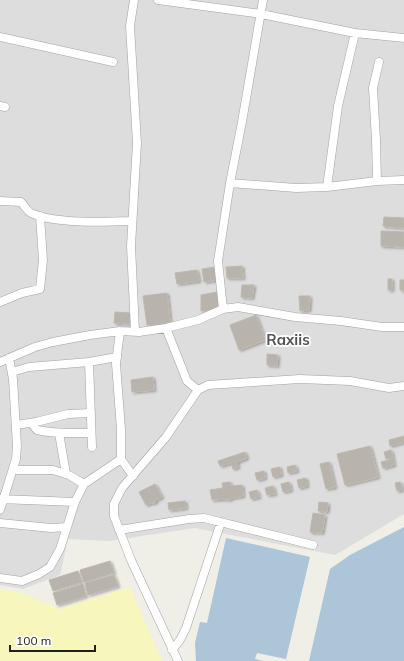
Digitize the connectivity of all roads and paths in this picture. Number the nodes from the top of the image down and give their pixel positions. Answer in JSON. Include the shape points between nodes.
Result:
{"nodes":[{"id":1,"x":134,"y":0,"type":"edge"},
{"id":2,"x":158,"y":0,"type":"edge"},
{"id":3,"x":263,"y":0,"type":"edge"},
{"id":4,"x":260,"y":14,"type":"junction"},
{"id":5,"x":355,"y":33,"type":"junction"},
{"id":6,"x":0,"y":37,"type":"edge"},
{"id":7,"x":404,"y":38,"type":"edge"},
{"id":8,"x":113,"y":62,"type":"dead end"},
{"id":9,"x":379,"y":62,"type":"dead end"},
{"id":10,"x":404,"y":180,"type":"edge"},
{"id":11,"x":377,"y":181,"type":"junction"},
{"id":12,"x":230,"y":183,"type":"junction"},
{"id":13,"x":327,"y":187,"type":"junction"},
{"id":14,"x":0,"y":201,"type":"edge"},
{"id":15,"x":40,"y":216,"type":"junction"},
{"id":16,"x":132,"y":221,"type":"junction"},
{"id":17,"x":0,"y":302,"type":"edge"},
{"id":18,"x":223,"y":309,"type":"junction"},
{"id":19,"x":404,"y":327,"type":"edge"},
{"id":20,"x":166,"y":328,"type":"junction"},
{"id":21,"x":120,"y":331,"type":"junction"},
{"id":22,"x":136,"y":332,"type":"junction"},
{"id":23,"x":117,"y":357,"type":"junction"},
{"id":24,"x":9,"y":358,"type":"junction"},
{"id":25,"x":0,"y":362,"type":"edge"},
{"id":26,"x":89,"y":362,"type":"junction"},
{"id":27,"x":12,"y":372,"type":"junction"},
{"id":28,"x":404,"y":386,"type":"edge"},
{"id":29,"x":198,"y":390,"type":"junction"},
{"id":30,"x":91,"y":413,"type":"junction"},
{"id":31,"x":31,"y":423,"type":"junction"},
{"id":32,"x":16,"y":425,"type":"junction"},
{"id":33,"x":91,"y":433,"type":"junction"},
{"id":34,"x":59,"y":434,"type":"junction"},
{"id":35,"x":92,"y":447,"type":"dead end"},
{"id":36,"x":121,"y":459,"type":"junction"},
{"id":37,"x":13,"y":470,"type":"junction"},
{"id":38,"x":66,"y":474,"type":"junction"},
{"id":39,"x":133,"y":476,"type":"junction"},
{"id":40,"x":84,"y":484,"type":"junction"},
{"id":41,"x":2,"y":500,"type":"edge"},
{"id":42,"x":75,"y":502,"type":"junction"},
{"id":43,"x":0,"y":510,"type":"edge"},
{"id":44,"x":221,"y":522,"type":"junction"},
{"id":45,"x":0,"y":523,"type":"edge"},
{"id":46,"x":67,"y":527,"type":"junction"},
{"id":47,"x":119,"y":530,"type":"junction"},
{"id":48,"x":313,"y":545,"type":"dead end"},
{"id":49,"x":0,"y":578,"type":"edge"},
{"id":50,"x":172,"y":650,"type":"junction"},
{"id":51,"x":178,"y":661,"type":"edge"}],
"edges":[{"from":1,"to":16,"type":"street","via":[[130,26],[137,143]]},
{"from":2,"to":4,"type":"street"},
{"from":3,"to":4,"type":"street"},
{"from":4,"to":5,"type":"street"},
{"from":4,"to":12,"type":"street"},
{"from":5,"to":7,"type":"street"},
{"from":5,"to":13,"type":"street","via":[[338,106]]},
{"from":6,"to":8,"type":"street"},
{"from":9,"to":11,"type":"street","via":[[373,88]]},
{"from":10,"to":11,"type":"street"},
{"from":11,"to":13,"type":"street"},
{"from":12,"to":13,"type":"street","via":[[296,188]]},
{"from":12,"to":18,"type":"street","via":[[218,261]]},
{"from":14,"to":15,"type":"street","via":[[21,202],[30,213]]},
{"from":15,"to":16,"type":"street","via":[[84,221]]},
{"from":15,"to":17,"type":"street","via":[[43,260],[40,289]]},
{"from":16,"to":22,"type":"street"},
{"from":18,"to":19,"type":"street","via":[[238,307],[295,317],[382,327]]},
{"from":18,"to":20,"type":"street","via":[[198,320]]},
{"from":20,"to":22,"type":"street"},
{"from":20,"to":29,"type":"street","via":[[187,381]]},
{"from":21,"to":22,"type":"street"},
{"from":21,"to":23,"type":"street"},
{"from":21,"to":24,"type":"street","via":[[53,342]]},
{"from":23,"to":26,"type":"street"},
{"from":23,"to":36,"type":"street"},
{"from":24,"to":25,"type":"street"},
{"from":24,"to":27,"type":"street"},
{"from":26,"to":27,"type":"street","via":[[29,367]]},
{"from":26,"to":30,"type":"street"},
{"from":27,"to":32,"type":"street"},
{"from":28,"to":29,"type":"street","via":[[389,388],[350,381],[300,379],[208,385]]},
{"from":29,"to":39,"type":"street","via":[[166,437]]},
{"from":30,"to":31,"type":"street","via":[[68,414]]},
{"from":30,"to":33,"type":"street"},
{"from":31,"to":32,"type":"street"},
{"from":31,"to":34,"type":"street","via":[[37,430]]},
{"from":32,"to":37,"type":"street","via":[[16,459]]},
{"from":33,"to":34,"type":"street"},
{"from":33,"to":35,"type":"street"},
{"from":34,"to":38,"type":"street"},
{"from":36,"to":39,"type":"street"},
{"from":36,"to":40,"type":"street"},
{"from":37,"to":38,"type":"street","via":[[53,470]]},
{"from":37,"to":41,"type":"street"},
{"from":38,"to":40,"type":"street"},
{"from":39,"to":47,"type":"street","via":[[122,488],[114,504],[114,516]]},
{"from":40,"to":42,"type":"street"},
{"from":41,"to":42,"type":"street"},
{"from":41,"to":43,"type":"street"},
{"from":42,"to":46,"type":"street"},
{"from":44,"to":47,"type":"street","via":[[197,518]]},
{"from":44,"to":48,"type":"street"},
{"from":44,"to":50,"type":"street","via":[[186,628]]},
{"from":45,"to":46,"type":"street"},
{"from":46,"to":49,"type":"street","via":[[60,549],[50,567],[22,581]]},
{"from":47,"to":50,"type":"street"},
{"from":50,"to":51,"type":"street"}]}
